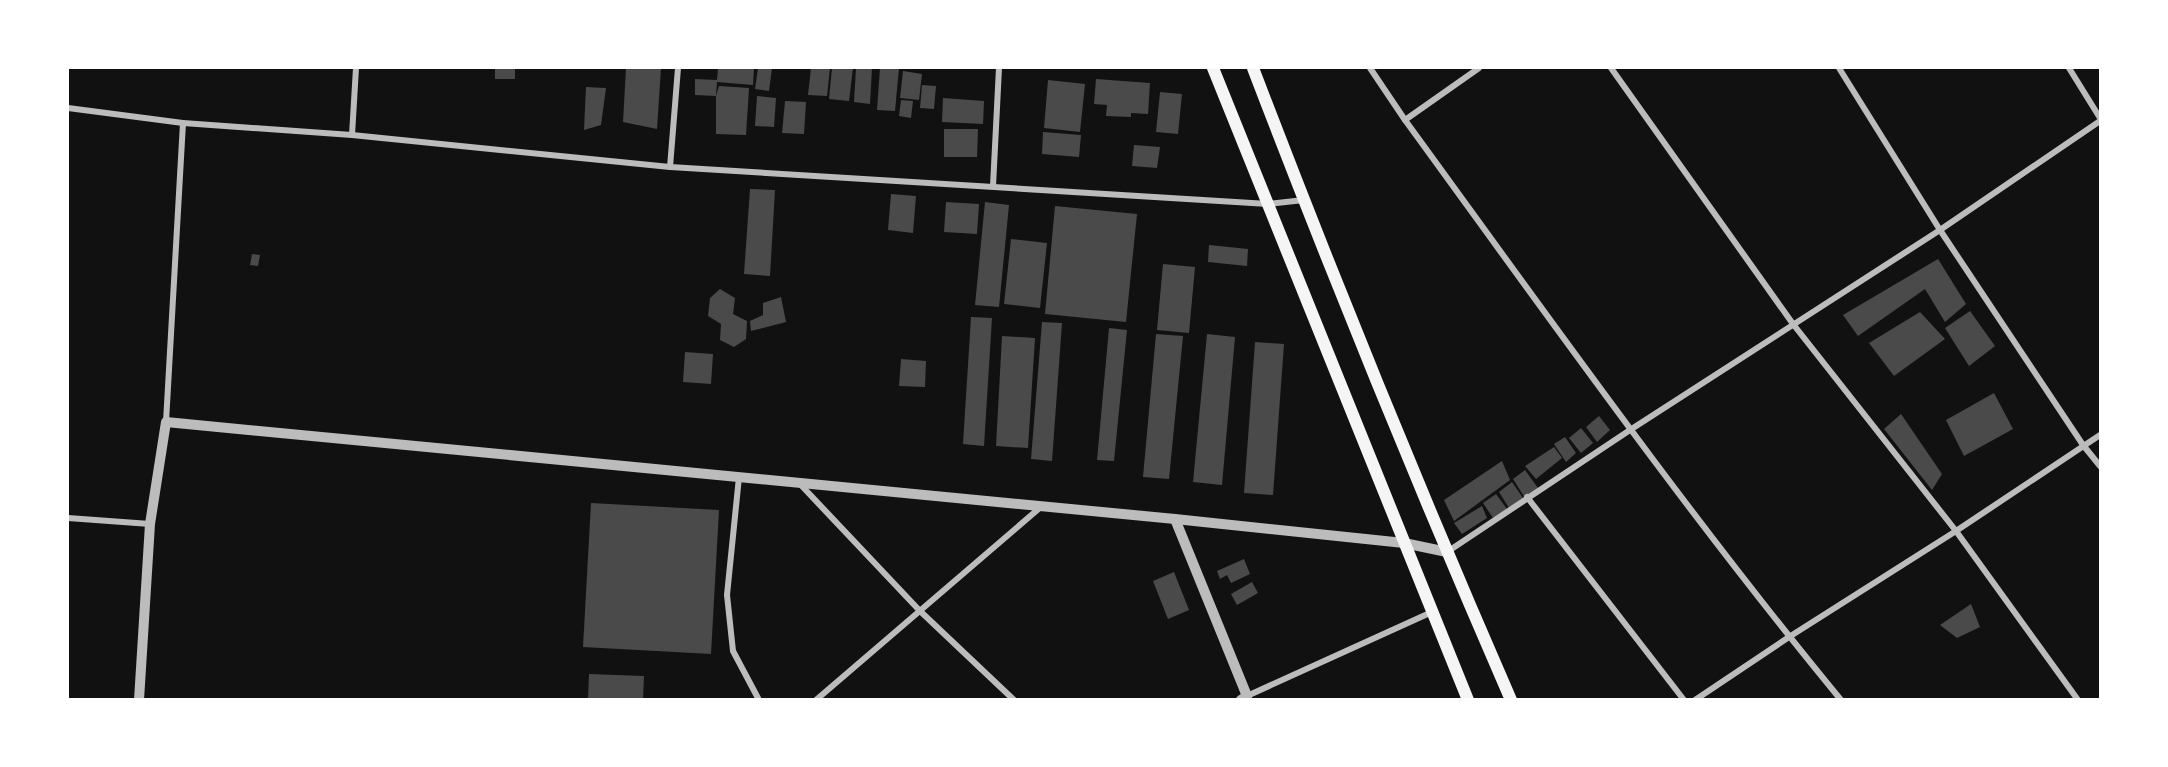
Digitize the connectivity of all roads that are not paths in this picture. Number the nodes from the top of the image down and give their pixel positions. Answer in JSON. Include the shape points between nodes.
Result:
{"nodes":[{"id":1,"x":356,"y":68,"type":"edge"},
{"id":2,"x":678,"y":68,"type":"edge"},
{"id":3,"x":999,"y":68,"type":"edge"},
{"id":4,"x":1213,"y":68,"type":"edge"},
{"id":5,"x":1252,"y":68,"type":"edge"},
{"id":6,"x":1370,"y":68,"type":"edge"},
{"id":7,"x":1479,"y":68,"type":"edge"},
{"id":8,"x":1611,"y":68,"type":"edge"},
{"id":9,"x":1839,"y":68,"type":"edge"},
{"id":10,"x":2069,"y":68,"type":"edge"},
{"id":11,"x":68,"y":108,"type":"edge"},
{"id":12,"x":2100,"y":119,"type":"edge"},
{"id":13,"x":1405,"y":120,"type":"junction"},
{"id":14,"x":183,"y":123,"type":"junction"},
{"id":15,"x":352,"y":135,"type":"junction"},
{"id":16,"x":670,"y":167,"type":"junction"},
{"id":17,"x":993,"y":186,"type":"junction"},
{"id":18,"x":1304,"y":200,"type":"junction"},
{"id":19,"x":1268,"y":204,"type":"junction"},
{"id":20,"x":1940,"y":230,"type":"junction"},
{"id":21,"x":1793,"y":324,"type":"junction"},
{"id":22,"x":166,"y":422,"type":"junction"},
{"id":23,"x":1630,"y":430,"type":"junction"},
{"id":24,"x":2100,"y":435,"type":"edge"},
{"id":25,"x":2083,"y":445,"type":"junction"},
{"id":26,"x":2100,"y":466,"type":"edge"},
{"id":27,"x":739,"y":477,"type":"junction"},
{"id":28,"x":798,"y":483,"type":"junction"},
{"id":29,"x":1527,"y":497,"type":"junction"},
{"id":30,"x":1043,"y":506,"type":"junction"},
{"id":31,"x":68,"y":518,"type":"edge"},
{"id":32,"x":1175,"y":519,"type":"junction"},
{"id":33,"x":150,"y":524,"type":"junction"},
{"id":34,"x":1956,"y":531,"type":"junction"},
{"id":35,"x":1404,"y":543,"type":"junction"},
{"id":36,"x":1447,"y":552,"type":"junction"},
{"id":37,"x":920,"y":611,"type":"junction"},
{"id":38,"x":1432,"y":612,"type":"junction"},
{"id":39,"x":1789,"y":636,"type":"junction"},
{"id":40,"x":1246,"y":698,"type":"edge"},
{"id":41,"x":139,"y":699,"type":"edge"},
{"id":42,"x":759,"y":699,"type":"edge"},
{"id":43,"x":816,"y":699,"type":"edge"},
{"id":44,"x":1014,"y":699,"type":"edge"},
{"id":45,"x":1468,"y":699,"type":"edge"},
{"id":46,"x":1511,"y":699,"type":"edge"},
{"id":47,"x":1684,"y":699,"type":"edge"},
{"id":48,"x":1695,"y":699,"type":"edge"},
{"id":49,"x":1841,"y":699,"type":"edge"},
{"id":50,"x":2078,"y":699,"type":"edge"}],
"edges":[{"from":1,"to":15,"type":"street"},
{"from":2,"to":16,"type":"street"},
{"from":3,"to":17,"type":"street"},
{"from":4,"to":19,"type":"main road"},
{"from":5,"to":18,"type":"main road"},
{"from":6,"to":13,"type":"street"},
{"from":7,"to":13,"type":"street"},
{"from":8,"to":21,"type":"street"},
{"from":9,"to":20,"type":"street"},
{"from":10,"to":12,"type":"street"},
{"from":11,"to":14,"type":"street"},
{"from":12,"to":20,"type":"street"},
{"from":13,"to":23,"type":"street"},
{"from":14,"to":15,"type":"street"},
{"from":14,"to":22,"type":"street"},
{"from":15,"to":16,"type":"street"},
{"from":16,"to":17,"type":"street"},
{"from":17,"to":19,"type":"street"},
{"from":18,"to":19,"type":"street"},
{"from":18,"to":36,"type":"main road"},
{"from":19,"to":35,"type":"main road"},
{"from":20,"to":21,"type":"street"},
{"from":20,"to":25,"type":"street"},
{"from":21,"to":23,"type":"street"},
{"from":21,"to":34,"type":"street"},
{"from":22,"to":27,"type":"street"},
{"from":22,"to":33,"type":"street"},
{"from":23,"to":29,"type":"street"},
{"from":23,"to":39,"type":"street"},
{"from":24,"to":25,"type":"street"},
{"from":25,"to":26,"type":"street"},
{"from":25,"to":34,"type":"street"},
{"from":27,"to":28,"type":"street"},
{"from":27,"to":42,"type":"street","via":[[727,595],[733,651]]},
{"from":28,"to":30,"type":"street"},
{"from":28,"to":37,"type":"street"},
{"from":29,"to":36,"type":"street"},
{"from":29,"to":47,"type":"street"},
{"from":30,"to":32,"type":"street"},
{"from":30,"to":37,"type":"street"},
{"from":31,"to":33,"type":"street"},
{"from":32,"to":35,"type":"street"},
{"from":32,"to":40,"type":"street"},
{"from":33,"to":41,"type":"street"},
{"from":34,"to":39,"type":"street"},
{"from":34,"to":50,"type":"street"},
{"from":35,"to":36,"type":"street"},
{"from":35,"to":38,"type":"main road"},
{"from":36,"to":46,"type":"main road"},
{"from":37,"to":43,"type":"street"},
{"from":37,"to":44,"type":"street"},
{"from":38,"to":40,"type":"street"},
{"from":38,"to":45,"type":"main road"},
{"from":39,"to":48,"type":"street"},
{"from":39,"to":49,"type":"street"}]}
